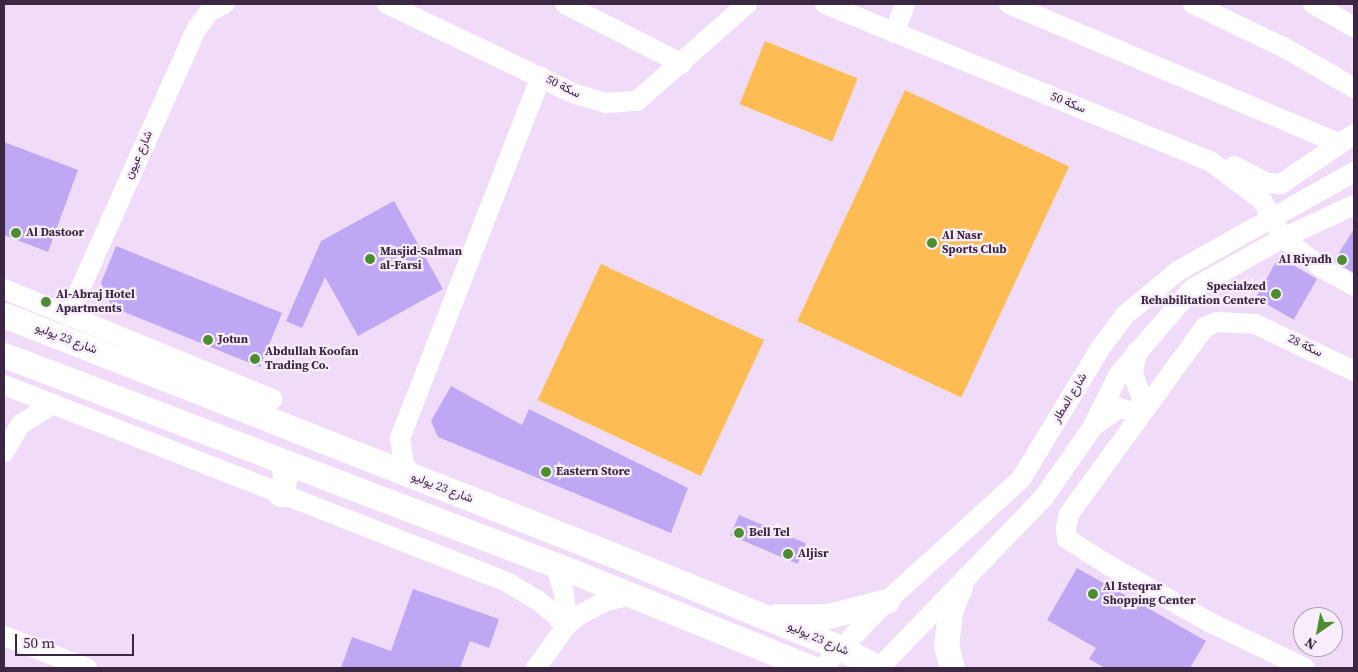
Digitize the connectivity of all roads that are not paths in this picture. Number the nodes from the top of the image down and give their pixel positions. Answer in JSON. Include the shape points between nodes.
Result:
{"nodes":[{"id":1,"x":387,"y":4,"type":"edge"},
{"id":2,"x":565,"y":4,"type":"edge"},
{"id":3,"x":747,"y":4,"type":"edge"},
{"id":4,"x":825,"y":4,"type":"edge"},
{"id":5,"x":905,"y":4,"type":"edge"},
{"id":6,"x":1009,"y":4,"type":"edge"},
{"id":7,"x":1193,"y":4,"type":"edge"},
{"id":8,"x":1313,"y":4,"type":"edge"},
{"id":9,"x":211,"y":7,"type":"edge"},
{"id":10,"x":415,"y":9,"type":"edge"},
{"id":11,"x":1354,"y":27,"type":"edge"},
{"id":12,"x":894,"y":33,"type":"junction"},
{"id":13,"x":682,"y":64,"type":"junction"},
{"id":14,"x":541,"y":76,"type":"junction"},
{"id":15,"x":1354,"y":88,"type":"edge"},
{"id":16,"x":1347,"y":139,"type":"edge"},
{"id":17,"x":1210,"y":161,"type":"junction"},
{"id":18,"x":1354,"y":172,"type":"edge"},
{"id":19,"x":1352,"y":208,"type":"edge"},
{"id":20,"x":1274,"y":216,"type":"junction"},
{"id":21,"x":1283,"y":238,"type":"junction"},
{"id":22,"x":1354,"y":286,"type":"edge"},
{"id":23,"x":4,"y":289,"type":"edge"},
{"id":24,"x":4,"y":315,"type":"edge"},
{"id":25,"x":68,"y":316,"type":"junction"},
{"id":26,"x":1137,"y":351,"type":"junction"},
{"id":27,"x":4,"y":355,"type":"edge"},
{"id":28,"x":1354,"y":371,"type":"edge"},
{"id":29,"x":7,"y":386,"type":"edge"},
{"id":30,"x":53,"y":404,"type":"junction"},
{"id":31,"x":1144,"y":412,"type":"junction"},
{"id":32,"x":257,"y":414,"type":"junction"},
{"id":33,"x":21,"y":424,"type":"junction"},
{"id":34,"x":1092,"y":428,"type":"junction"},
{"id":35,"x":400,"y":438,"type":"junction"},
{"id":36,"x":4,"y":452,"type":"edge"},
{"id":37,"x":364,"y":458,"type":"junction"},
{"id":38,"x":280,"y":461,"type":"junction"},
{"id":39,"x":414,"y":478,"type":"junction"},
{"id":40,"x":281,"y":494,"type":"junction"},
{"id":41,"x":555,"y":564,"type":"junction"},
{"id":42,"x":960,"y":587,"type":"junction"},
{"id":43,"x":631,"y":595,"type":"junction"},
{"id":44,"x":887,"y":601,"type":"junction"},
{"id":45,"x":764,"y":616,"type":"junction"},
{"id":46,"x":567,"y":625,"type":"junction"},
{"id":47,"x":4,"y":636,"type":"edge"},
{"id":48,"x":752,"y":643,"type":"junction"},
{"id":49,"x":840,"y":647,"type":"junction"},
{"id":50,"x":87,"y":668,"type":"edge"},
{"id":51,"x":536,"y":668,"type":"edge"},
{"id":52,"x":782,"y":668,"type":"edge"},
{"id":53,"x":812,"y":668,"type":"edge"},
{"id":54,"x":822,"y":668,"type":"edge"},
{"id":55,"x":878,"y":668,"type":"edge"},
{"id":56,"x":952,"y":668,"type":"edge"},
{"id":57,"x":1305,"y":668,"type":"edge"}],
"edges":[{"from":1,"to":10,"type":"street","name":"سكة 50"},
{"from":2,"to":13,"type":"street"},
{"from":3,"to":13,"type":"street","name":"سكة 50"},
{"from":4,"to":12,"type":"street","name":"سكة 50"},
{"from":5,"to":12,"type":"street"},
{"from":6,"to":16,"type":"street"},
{"from":7,"to":15,"type":"street","via":[[1285,48]]},
{"from":8,"to":11,"type":"street"},
{"from":9,"to":25,"type":"street","name":"شارع عيون","via":[[192,39]]},
{"from":10,"to":14,"type":"street","name":"سكة 50"},
{"from":12,"to":17,"type":"street","name":"سكة 50"},
{"from":13,"to":14,"type":"street","name":"سكة 50","via":[[637,101],[606,103],[575,94]]},
{"from":14,"to":35,"type":"street"},
{"from":16,"to":17,"type":"street","via":[[1274,185],[1235,166]]},
{"from":17,"to":20,"type":"street","name":"سكة 50","via":[[1262,200]]},
{"from":18,"to":20,"type":"street","name":"شارع المطار"},
{"from":19,"to":21,"type":"street"},
{"from":20,"to":21,"type":"street","name":"سكة 50"},
{"from":20,"to":44,"type":"street","name":"شارع المطار","via":[[1178,270],[1125,315],[1099,350],[1021,479]]},
{"from":21,"to":22,"type":"street","via":[[1322,268]]},
{"from":21,"to":26,"type":"street","via":[[1192,289]]},
{"from":23,"to":25,"type":"street"},
{"from":24,"to":32,"type":"main road","name":"شارع 23 يوليو"},
{"from":25,"to":32,"type":"street","via":[[272,399]]},
{"from":26,"to":31,"type":"street","via":[[1133,374]]},
{"from":26,"to":34,"type":"street","via":[[1119,374]]},
{"from":27,"to":38,"type":"main road"},
{"from":28,"to":31,"type":"street","name":"سكة 28","via":[[1255,324],[1217,322],[1205,327]]},
{"from":29,"to":30,"type":"street"},
{"from":29,"to":33,"type":"street"},
{"from":30,"to":33,"type":"street"},
{"from":30,"to":40,"type":"street"},
{"from":31,"to":34,"type":"street","via":[[1119,408]]},
{"from":31,"to":57,"type":"street","via":[[1069,514],[1066,539],[1211,623]]},
{"from":32,"to":37,"type":"main road","name":"شارع 23 يوليو"},
{"from":33,"to":36,"type":"street"},
{"from":34,"to":42,"type":"street","via":[[1044,497]]},
{"from":35,"to":37,"type":"street","via":[[380,454]]},
{"from":35,"to":39,"type":"street","via":[[401,456]]},
{"from":37,"to":39,"type":"main road","name":"شارع 23 يوليو"},
{"from":38,"to":40,"type":"main road","via":[[286,471]]},
{"from":38,"to":41,"type":"main road"},
{"from":39,"to":45,"type":"main road","name":"شارع 23 يوليو"},
{"from":40,"to":46,"type":"street","via":[[508,582],[539,601]]},
{"from":41,"to":43,"type":"main road"},
{"from":41,"to":46,"type":"street","via":[[564,594]]},
{"from":42,"to":55,"type":"street"},
{"from":42,"to":56,"type":"main road","via":[[951,608],[946,646]]},
{"from":43,"to":46,"type":"street","via":[[603,602]]},
{"from":43,"to":48,"type":"main road"},
{"from":44,"to":45,"type":"main road","via":[[828,616]]},
{"from":44,"to":49,"type":"street","name":"شارع المطار"},
{"from":45,"to":49,"type":"main road","name":"شارع 23 يوليو"},
{"from":46,"to":51,"type":"street"},
{"from":47,"to":50,"type":"street"},
{"from":48,"to":52,"type":"main road"},
{"from":48,"to":53,"type":"main road"},
{"from":49,"to":54,"type":"street","name":"شارع المطار"},
{"from":49,"to":55,"type":"main road","name":"شارع 23 يوليو"}]}
